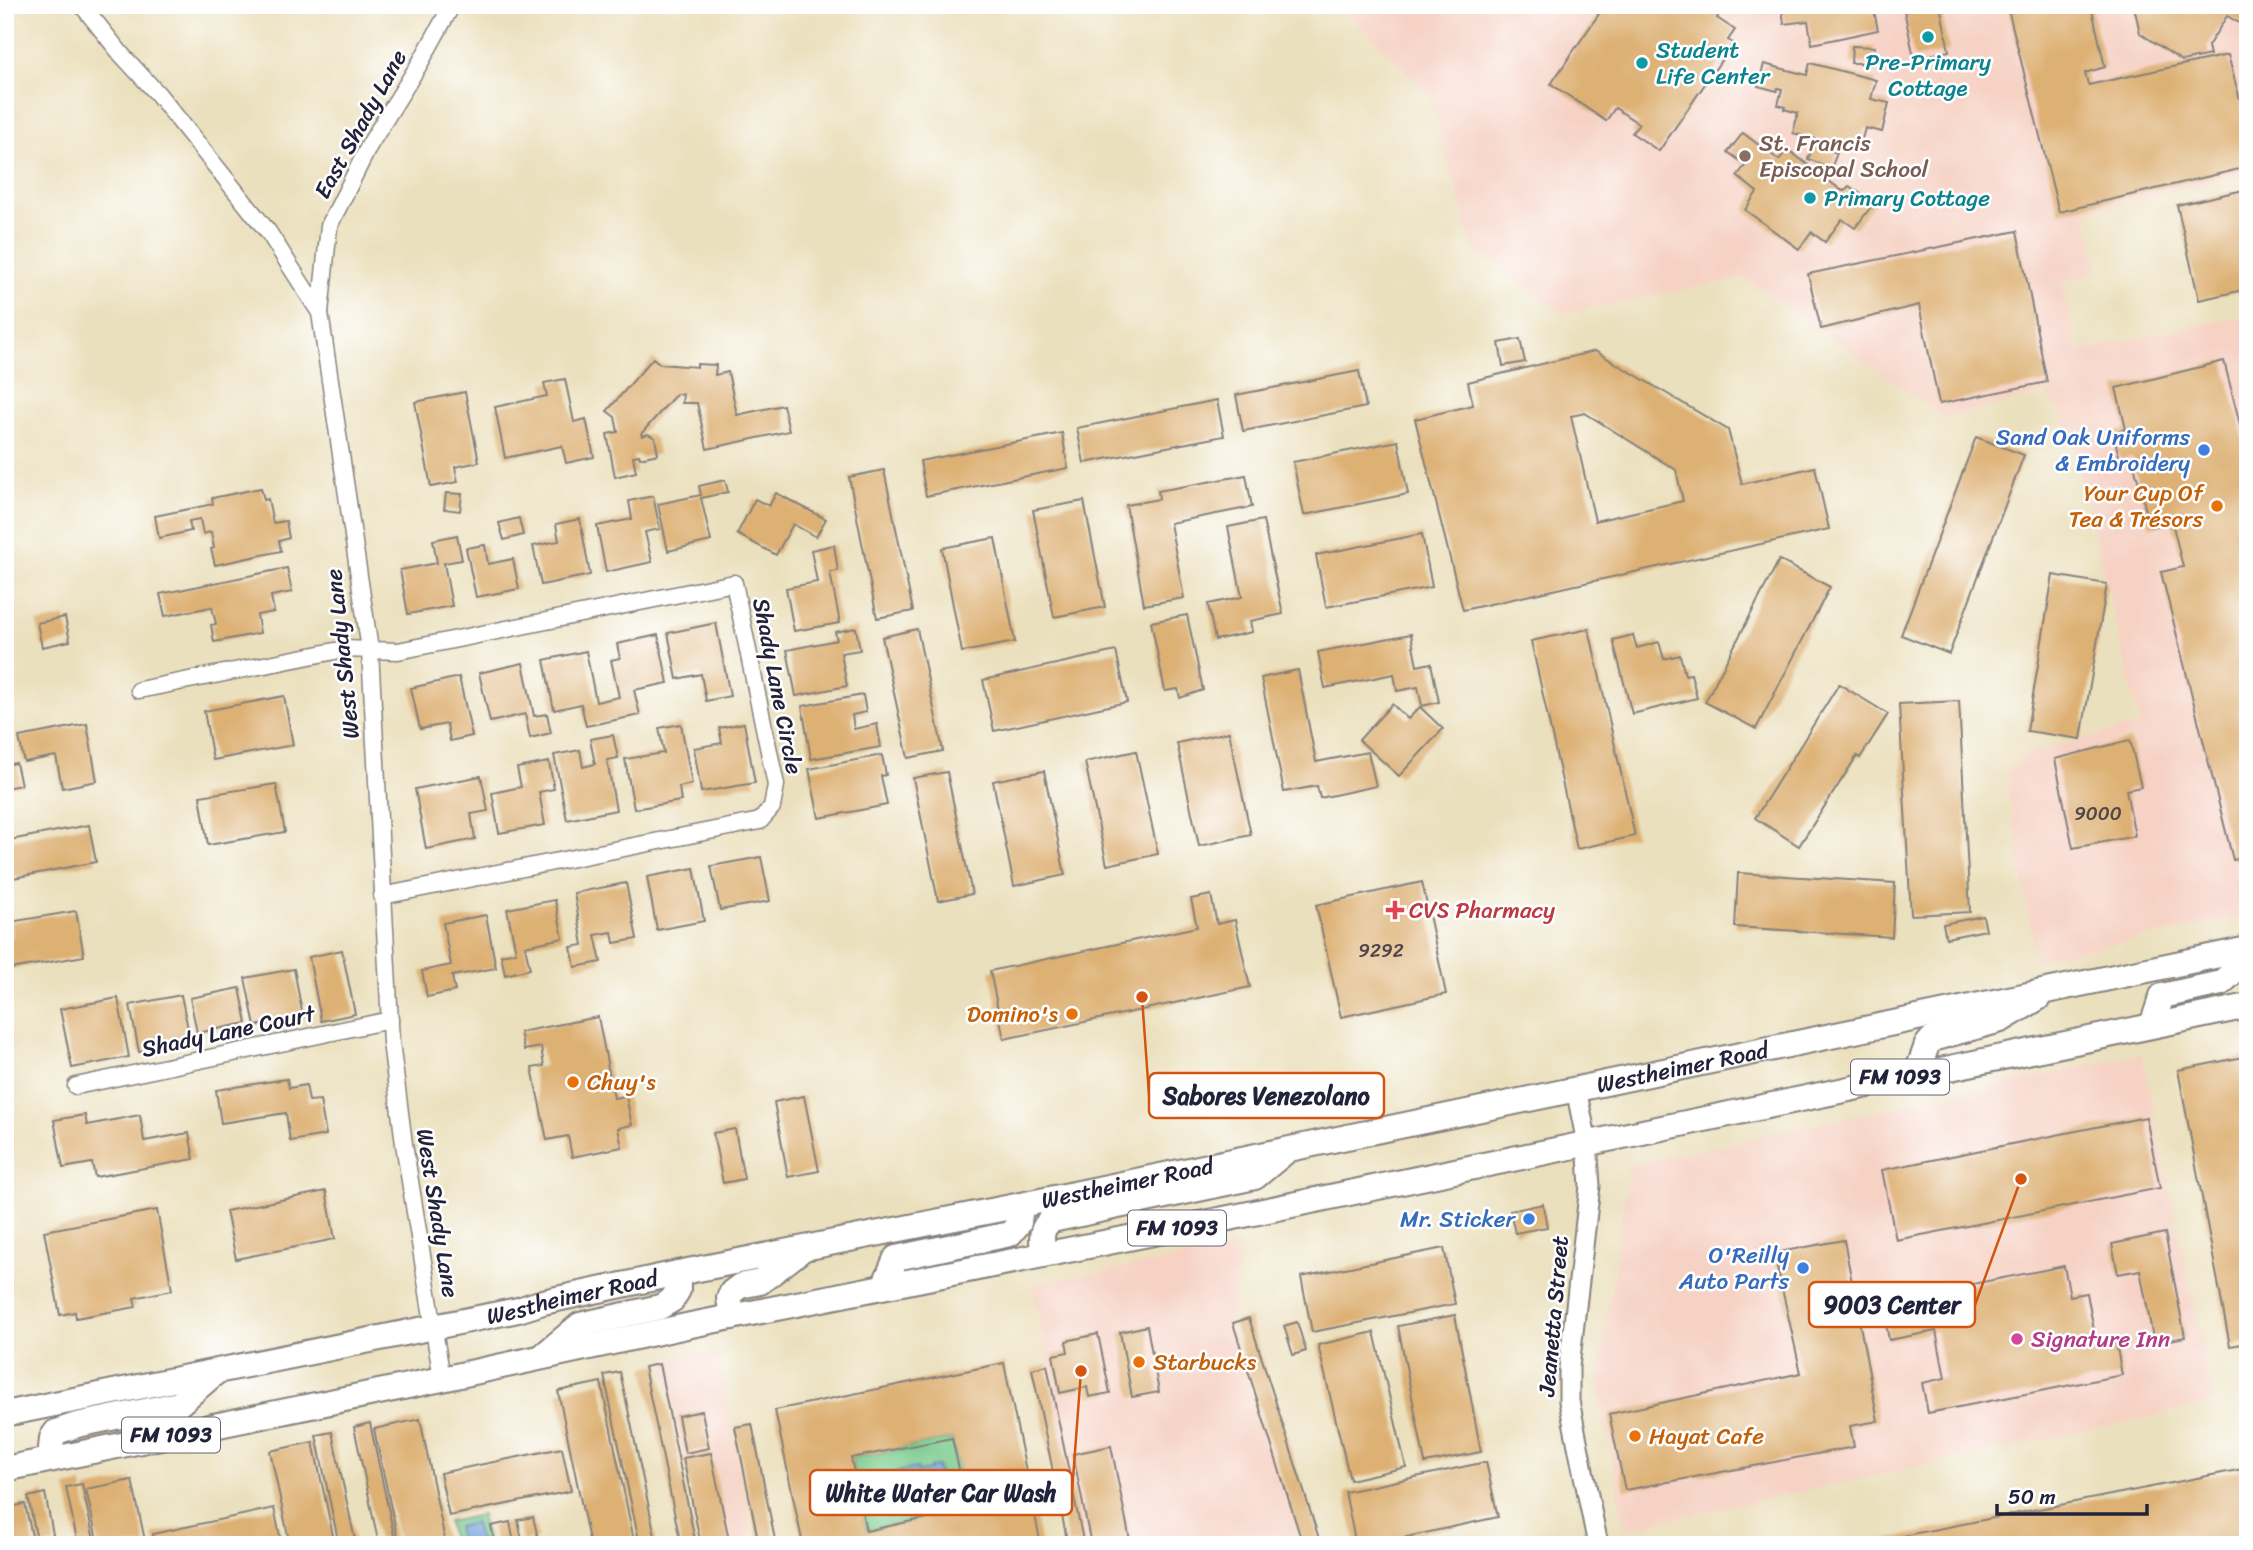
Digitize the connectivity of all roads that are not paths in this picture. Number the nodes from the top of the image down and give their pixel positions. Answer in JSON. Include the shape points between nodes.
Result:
{"nodes":[{"id":1,"x":82,"y":5,"type":"edge"},
{"id":2,"x":452,"y":5,"type":"edge"},
{"id":3,"x":320,"y":313,"type":"junction"},
{"id":4,"x":370,"y":650,"type":"junction"},
{"id":5,"x":139,"y":690,"type":"dead end"},
{"id":6,"x":382,"y":896,"type":"junction"},
{"id":7,"x":2244,"y":950,"type":"edge"},
{"id":8,"x":2050,"y":990,"type":"junction"},
{"id":9,"x":2248,"y":1006,"type":"edge"},
{"id":10,"x":390,"y":1020,"type":"junction"},
{"id":11,"x":2152,"y":1026,"type":"junction"},
{"id":12,"x":1917,"y":1073,"type":"junction"},
{"id":13,"x":76,"y":1086,"type":"dead end"},
{"id":14,"x":1576,"y":1089,"type":"junction"},
{"id":15,"x":1587,"y":1143,"type":"junction"},
{"id":16,"x":1288,"y":1149,"type":"junction"},
{"id":17,"x":1021,"y":1205,"type":"junction"},
{"id":18,"x":803,"y":1249,"type":"junction"},
{"id":19,"x":1043,"y":1254,"type":"junction"},
{"id":20,"x":678,"y":1273,"type":"junction"},
{"id":21,"x":884,"y":1286,"type":"junction"},
{"id":22,"x":732,"y":1317,"type":"junction"},
{"id":23,"x":432,"y":1326,"type":"junction"},
{"id":24,"x":541,"y":1357,"type":"junction"},
{"id":25,"x":218,"y":1370,"type":"junction"},
{"id":26,"x":442,"y":1379,"type":"junction"},
{"id":27,"x":5,"y":1414,"type":"edge"},
{"id":28,"x":50,"y":1459,"type":"junction"},
{"id":29,"x":5,"y":1469,"type":"edge"},
{"id":30,"x":1598,"y":1545,"type":"edge"}],
"edges":[{"from":1,"to":3,"type":"street","name":"West Shady Lane","via":[[269,233]]},
{"from":2,"to":3,"type":"street","name":"East Shady Lane","via":[[370,144],[329,226]]},
{"from":3,"to":4,"type":"street","name":"West Shady Lane"},
{"from":4,"to":5,"type":"street","via":[[345,649]]},
{"from":4,"to":6,"type":"street","name":"West Shady Lane"},
{"from":4,"to":6,"type":"street","name":"Shady Lane Circle","via":[[398,651],[734,583],[776,785],[772,807],[760,821]]},
{"from":6,"to":10,"type":"street","name":"West Shady Lane"},
{"from":7,"to":8,"type":"main road","name":"Westheimer Road","number":"FM 1093"},
{"from":7,"to":11,"type":"main road","via":[[2221,983],[2162,996]]},
{"from":8,"to":12,"type":"main road","via":[[2001,1020],[1932,1039]]},
{"from":8,"to":14,"type":"main road","name":"Westheimer Road","number":"FM 1093"},
{"from":9,"to":11,"type":"main road","number":"FM 1093"},
{"from":10,"to":13,"type":"street","name":"Shady Lane Court"},
{"from":10,"to":23,"type":"street","name":"West Shady Lane"},
{"from":11,"to":12,"type":"main road","number":"FM 1093"},
{"from":12,"to":15,"type":"main road","number":"FM 1093"},
{"from":14,"to":15,"type":"street","name":"Jeanetta Street"},
{"from":14,"to":16,"type":"main road","name":"Westheimer Road","number":"FM 1093"},
{"from":15,"to":19,"type":"main road","number":"FM 1093"},
{"from":15,"to":30,"type":"street","name":"Jeanetta Street","via":[[1590,1186],[1569,1401]]},
{"from":16,"to":17,"type":"main road","name":"Westheimer Road","number":"FM 1093"},
{"from":16,"to":19,"type":"main road","via":[[1255,1177],[1052,1220],[1042,1229]]},
{"from":17,"to":18,"type":"main road","name":"Westheimer Road","number":"FM 1093"},
{"from":17,"to":21,"type":"main road","via":[[1019,1223],[1010,1234],[897,1258]]},
{"from":18,"to":20,"type":"main road","name":"Westheimer Road","number":"FM 1093"},
{"from":18,"to":22,"type":"main road","via":[[760,1282],[732,1292]]},
{"from":19,"to":21,"type":"main road","number":"FM 1093"},
{"from":20,"to":23,"type":"main road","name":"Westheimer Road","number":"FM 1093"},
{"from":20,"to":24,"type":"main road","via":[[678,1290],[672,1300],[660,1307],[580,1325]]},
{"from":21,"to":22,"type":"main road","number":"FM 1093"},
{"from":22,"to":24,"type":"main road","number":"FM 1093"},
{"from":23,"to":25,"type":"main road","name":"Westheimer Road","number":"FM 1093"},
{"from":23,"to":26,"type":"street","name":"West Shady Lane"},
{"from":24,"to":26,"type":"main road","number":"FM 1093"},
{"from":25,"to":27,"type":"main road","name":"Westheimer Road","number":"FM 1093"},
{"from":25,"to":28,"type":"main road","via":[[179,1404],[56,1432]]},
{"from":26,"to":28,"type":"main road","number":"FM 1093"},
{"from":28,"to":29,"type":"main road","number":"FM 1093"}]}
